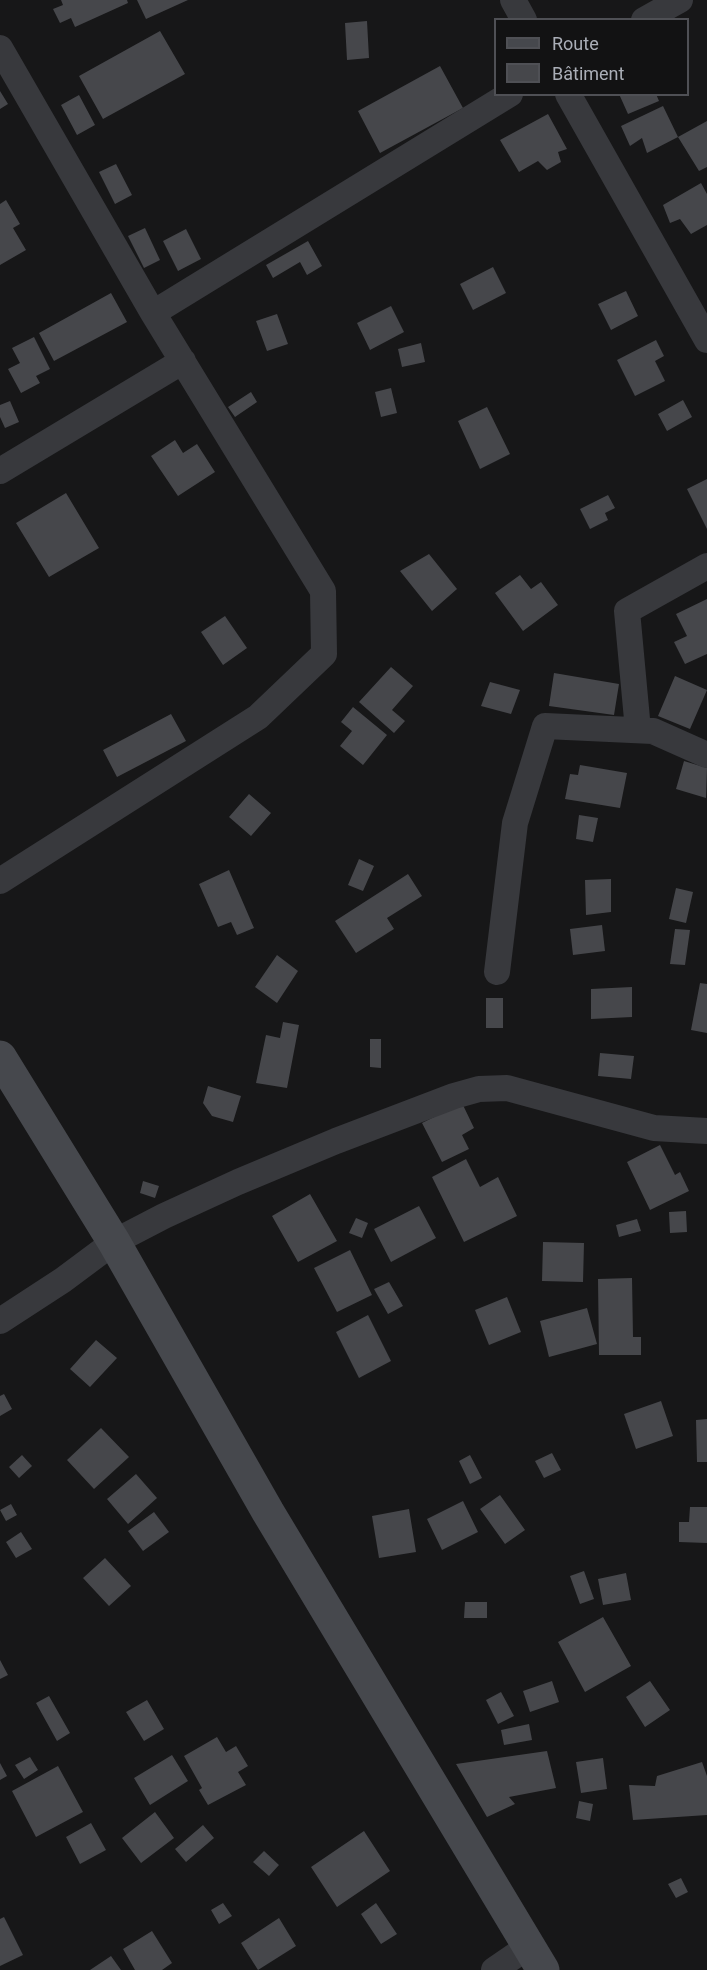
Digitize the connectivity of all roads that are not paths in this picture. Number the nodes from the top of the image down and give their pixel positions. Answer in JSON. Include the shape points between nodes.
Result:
{"nodes":[{"id":1,"x":513,"y":0,"type":"edge"},
{"id":2,"x":680,"y":0,"type":"edge"},
{"id":3,"x":523,"y":18,"type":"edge"},
{"id":4,"x":648,"y":18,"type":"edge"},
{"id":5,"x":0,"y":48,"type":"edge"},
{"id":6,"x":507,"y":96,"type":"edge"},
{"id":7,"x":569,"y":96,"type":"edge"},
{"id":8,"x":153,"y":313,"type":"junction"},
{"id":9,"x":707,"y":340,"type":"edge"},
{"id":10,"x":183,"y":361,"type":"junction"},
{"id":11,"x":0,"y":471,"type":"edge"},
{"id":12,"x":707,"y":566,"type":"edge"},
{"id":13,"x":638,"y":730,"type":"junction"},
{"id":14,"x":707,"y":754,"type":"edge"},
{"id":15,"x":0,"y":881,"type":"edge"},
{"id":16,"x":497,"y":972,"type":"dead end"},
{"id":17,"x":0,"y":1057,"type":"edge"},
{"id":18,"x":707,"y":1131,"type":"edge"},
{"id":19,"x":114,"y":1242,"type":"junction"},
{"id":20,"x":0,"y":1321,"type":"edge"},
{"id":21,"x":536,"y":1958,"type":"edge"},
{"id":22,"x":494,"y":1970,"type":"edge"}],
"edges":[{"from":1,"to":3,"type":"street"},
{"from":2,"to":4,"type":"street"},
{"from":5,"to":8,"type":"street"},
{"from":6,"to":8,"type":"street"},
{"from":7,"to":9,"type":"street"},
{"from":8,"to":10,"type":"street"},
{"from":10,"to":11,"type":"street"},
{"from":10,"to":15,"type":"street","via":[[322,591],[324,654],[258,717]]},
{"from":12,"to":13,"type":"street","via":[[627,611]]},
{"from":13,"to":14,"type":"street","via":[[653,731]]},
{"from":13,"to":16,"type":"street","via":[[546,726],[515,823]]},
{"from":17,"to":19,"type":"street"},
{"from":18,"to":19,"type":"street","via":[[654,1128],[507,1088],[479,1089],[238,1182]]},
{"from":19,"to":20,"type":"street"},
{"from":19,"to":21,"type":"street","via":[[268,1512]]},
{"from":21,"to":22,"type":"street"}]}
